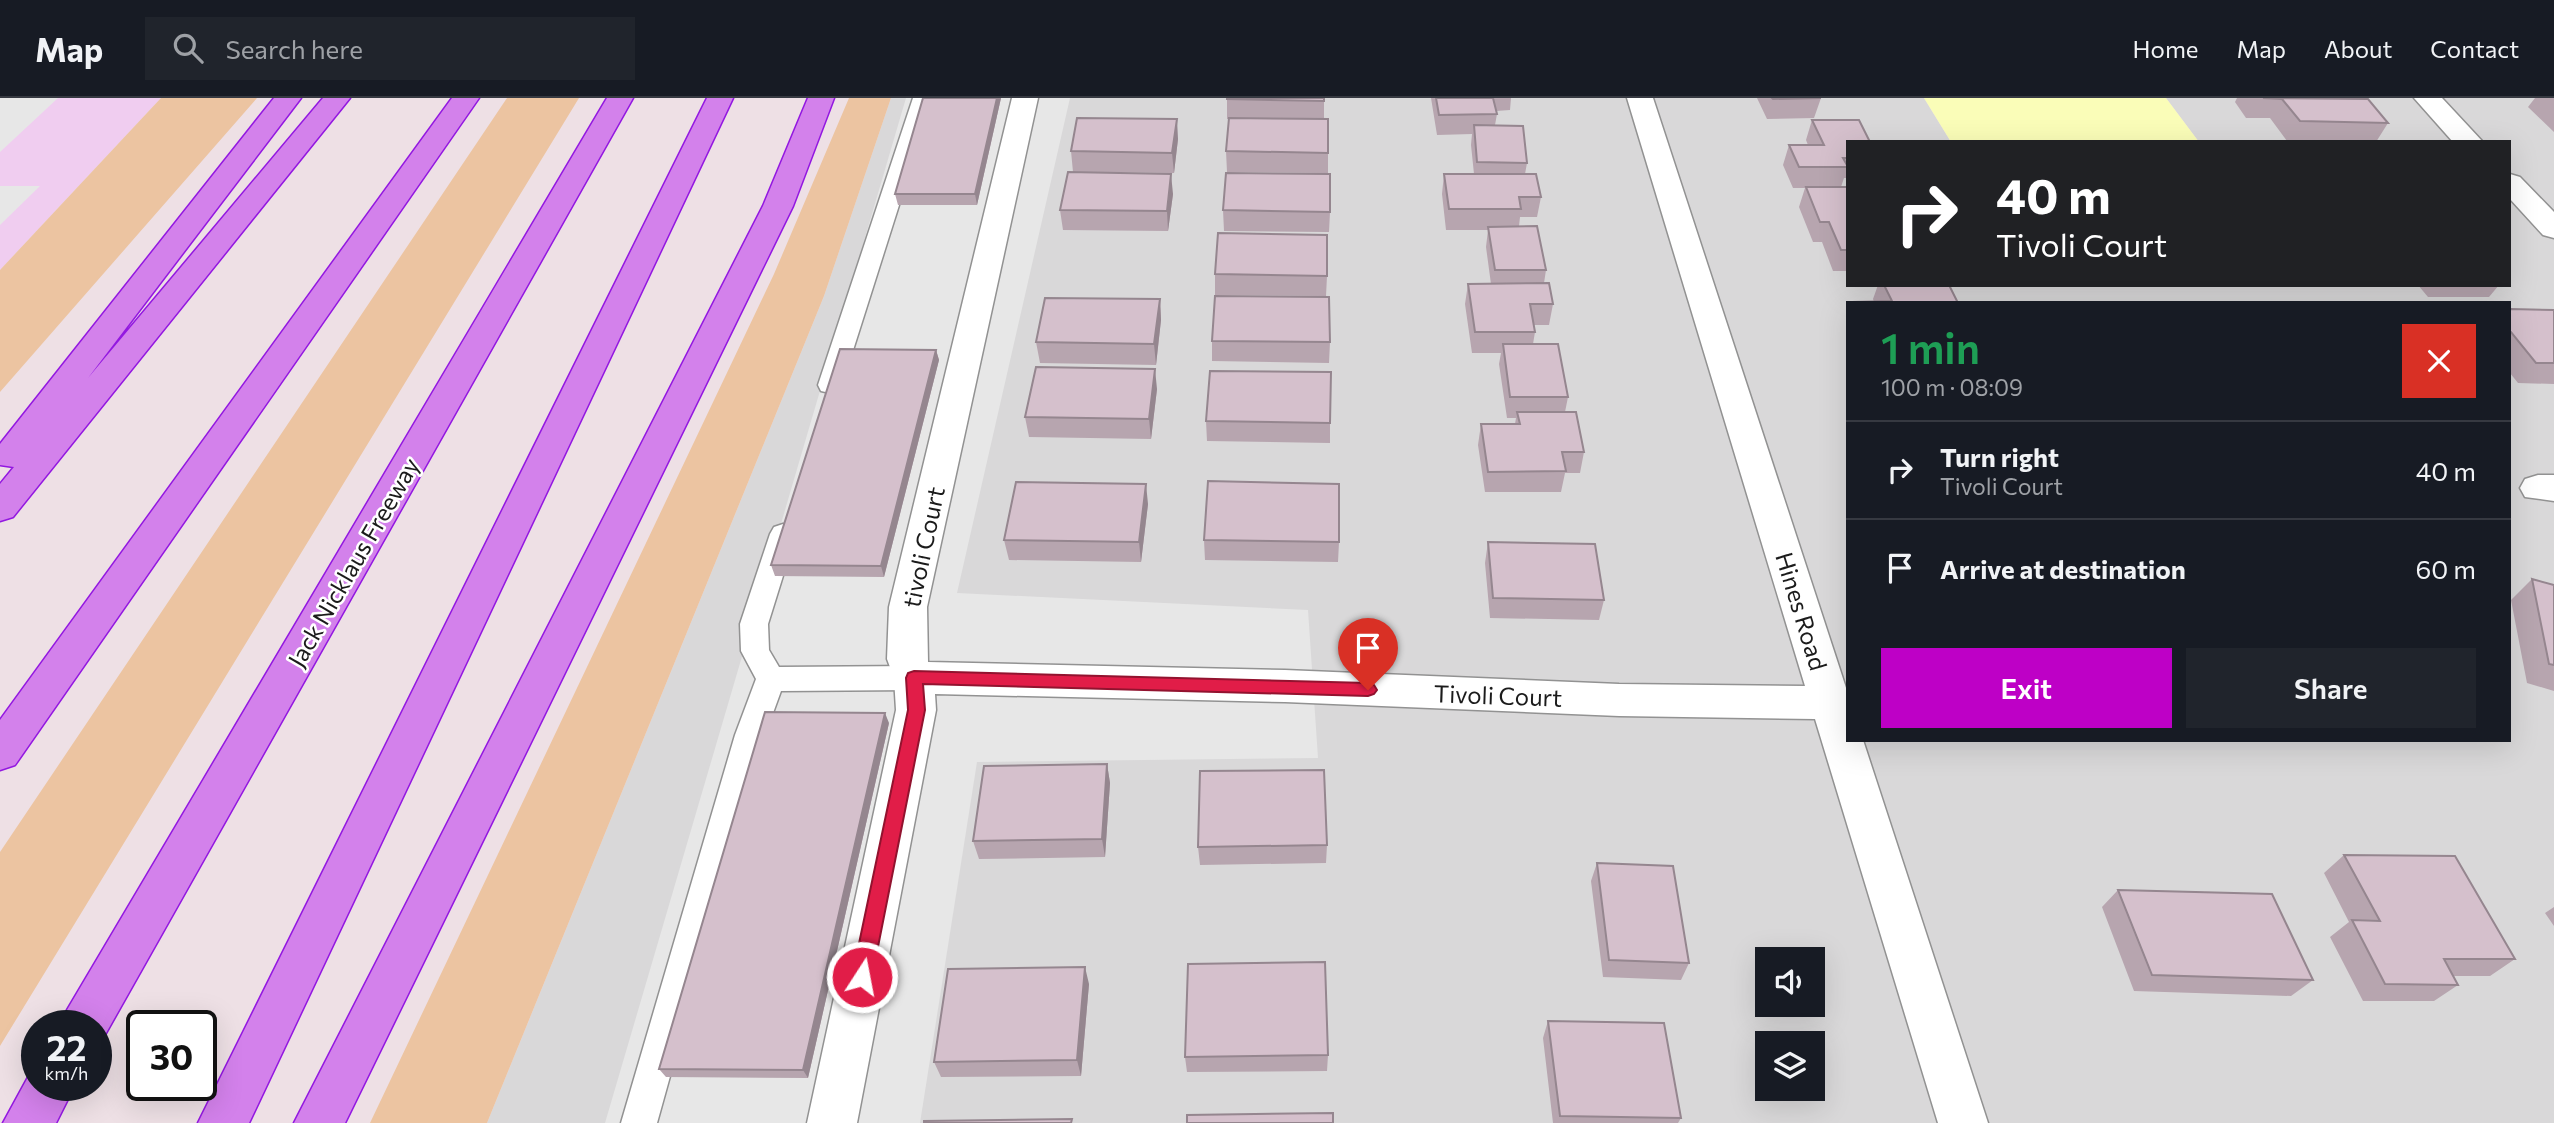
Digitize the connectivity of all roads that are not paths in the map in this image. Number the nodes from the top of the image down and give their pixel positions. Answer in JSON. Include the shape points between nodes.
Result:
{"nodes":[{"id":1,"x":288,"y":98,"type":"edge"},
{"id":2,"x":337,"y":98,"type":"edge"},
{"id":3,"x":466,"y":98,"type":"edge"},
{"id":4,"x":620,"y":98,"type":"edge"},
{"id":5,"x":720,"y":98,"type":"edge"},
{"id":6,"x":821,"y":98,"type":"edge"},
{"id":7,"x":923,"y":98,"type":"edge"},
{"id":8,"x":1025,"y":98,"type":"edge"},
{"id":9,"x":1640,"y":98,"type":"edge"},
{"id":10,"x":2427,"y":98,"type":"edge"},
{"id":11,"x":2467,"y":140,"type":"edge"},
{"id":12,"x":2511,"y":184,"type":"edge"},
{"id":13,"x":2554,"y":229,"type":"edge"},
{"id":14,"x":821,"y":414,"type":"edge"},
{"id":15,"x":0,"y":468,"type":"edge"},
{"id":16,"x":792,"y":506,"type":"edge"},
{"id":17,"x":0,"y":508,"type":"edge"},
{"id":18,"x":914,"y":678,"type":"junction"},
{"id":19,"x":771,"y":679,"type":"junction"},
{"id":20,"x":1831,"y":703,"type":"junction"},
{"id":21,"x":0,"y":753,"type":"edge"},
{"id":22,"x":93,"y":1010,"type":"edge"},
{"id":23,"x":41,"y":1101,"type":"edge"},
{"id":24,"x":28,"y":1123,"type":"edge"},
{"id":25,"x":223,"y":1123,"type":"edge"},
{"id":26,"x":319,"y":1123,"type":"edge"},
{"id":27,"x":639,"y":1123,"type":"edge"},
{"id":28,"x":832,"y":1123,"type":"edge"},
{"id":29,"x":1963,"y":1123,"type":"edge"}],
"edges":[{"from":1,"to":15,"type":"highway"},
{"from":2,"to":17,"type":"highway"},
{"from":3,"to":21,"type":"highway"},
{"from":4,"to":22,"type":"highway","name":"Jack Nicklaus Freeway"},
{"from":5,"to":25,"type":"highway"},
{"from":6,"to":26,"type":"highway","via":[[778,206]]},
{"from":7,"to":14,"type":"lane"},
{"from":8,"to":18,"type":"street","name":"tivoli Court","via":[[908,607],[907,659]]},
{"from":9,"to":20,"type":"street","name":"Hines Road"},
{"from":10,"to":11,"type":"street"},
{"from":12,"to":13,"type":"street"},
{"from":16,"to":19,"type":"lane","via":[[754,624],[755,651]]},
{"from":18,"to":19,"type":"lane"},
{"from":18,"to":20,"type":"street","name":"Tivoli Court"},
{"from":18,"to":28,"type":"street","name":"tivoli Court","via":[[916,710]]},
{"from":19,"to":27,"type":"lane","via":[[750,735]]},
{"from":20,"to":29,"type":"street","name":"Hines Road"},
{"from":23,"to":24,"type":"highway"}]}
